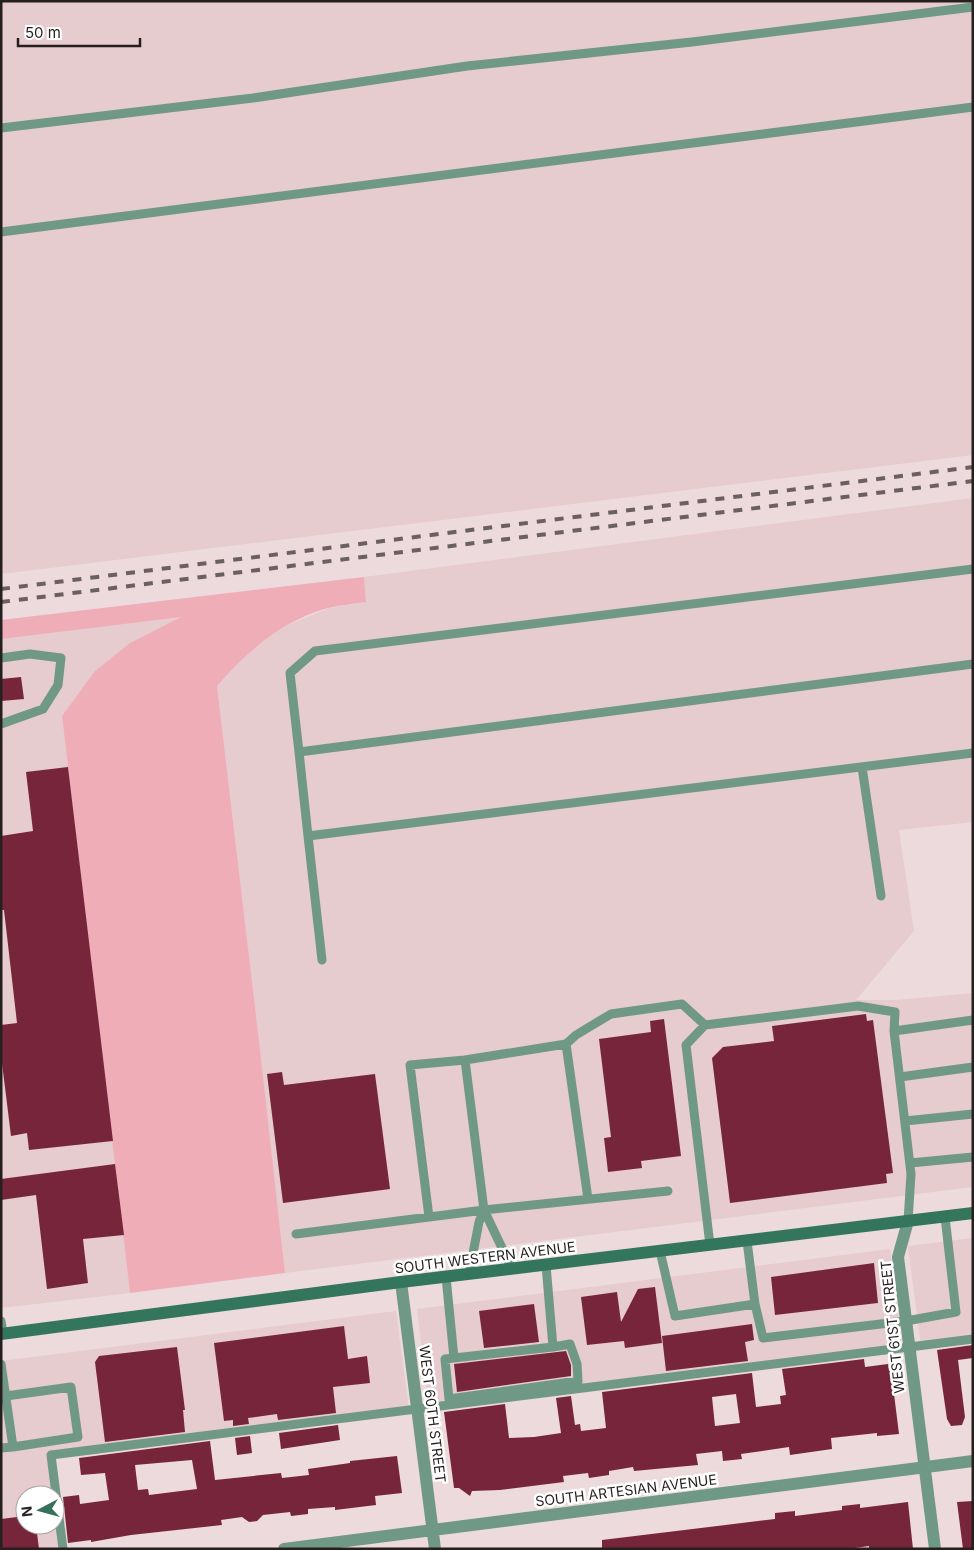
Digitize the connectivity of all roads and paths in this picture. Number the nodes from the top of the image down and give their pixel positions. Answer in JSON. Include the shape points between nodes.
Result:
{"nodes":[{"id":1,"x":973,"y":7,"type":"edge"},
{"id":2,"x":973,"y":107,"type":"edge"},
{"id":3,"x":1,"y":128,"type":"edge"},
{"id":4,"x":1,"y":232,"type":"edge"},
{"id":5,"x":973,"y":569,"type":"edge"},
{"id":6,"x":1,"y":658,"type":"edge"},
{"id":7,"x":973,"y":664,"type":"edge"},
{"id":8,"x":1,"y":724,"type":"edge"},
{"id":9,"x":299,"y":752,"type":"junction"},
{"id":10,"x":973,"y":753,"type":"edge"},
{"id":11,"x":862,"y":767,"type":"junction"},
{"id":12,"x":308,"y":836,"type":"junction"},
{"id":13,"x":881,"y":896,"type":"dead end"},
{"id":14,"x":322,"y":960,"type":"dead end"},
{"id":15,"x":973,"y":1020,"type":"edge"},
{"id":16,"x":705,"y":1025,"type":"junction"},
{"id":17,"x":894,"y":1031,"type":"junction"},
{"id":18,"x":566,"y":1044,"type":"junction"},
{"id":19,"x":465,"y":1060,"type":"junction"},
{"id":20,"x":973,"y":1067,"type":"edge"},
{"id":21,"x":900,"y":1077,"type":"junction"},
{"id":22,"x":973,"y":1114,"type":"edge"},
{"id":23,"x":905,"y":1121,"type":"junction"},
{"id":24,"x":973,"y":1157,"type":"edge"},
{"id":25,"x":910,"y":1163,"type":"junction"},
{"id":26,"x":668,"y":1190,"type":"dead end"},
{"id":27,"x":588,"y":1199,"type":"junction"},
{"id":28,"x":484,"y":1210,"type":"junction"},
{"id":29,"x":973,"y":1213,"type":"edge"},
{"id":30,"x":429,"y":1217,"type":"junction"},
{"id":31,"x":945,"y":1217,"type":"junction"},
{"id":32,"x":908,"y":1221,"type":"junction"},
{"id":33,"x":296,"y":1234,"type":"dead end"},
{"id":34,"x":746,"y":1241,"type":"junction"},
{"id":35,"x":710,"y":1245,"type":"junction"},
{"id":36,"x":660,"y":1251,"type":"junction"},
{"id":37,"x":546,"y":1265,"type":"junction"},
{"id":38,"x":512,"y":1269,"type":"junction"},
{"id":39,"x":469,"y":1274,"type":"junction"},
{"id":40,"x":446,"y":1277,"type":"junction"},
{"id":41,"x":401,"y":1282,"type":"junction"},
{"id":42,"x":755,"y":1304,"type":"junction"},
{"id":43,"x":906,"y":1321,"type":"junction"},
{"id":44,"x":2,"y":1329,"type":"edge"},
{"id":45,"x":973,"y":1339,"type":"edge"},
{"id":46,"x":553,"y":1347,"type":"junction"},
{"id":47,"x":909,"y":1347,"type":"junction"},
{"id":48,"x":454,"y":1358,"type":"junction"},
{"id":49,"x":1,"y":1364,"type":"edge"},
{"id":50,"x":6,"y":1396,"type":"junction"},
{"id":51,"x":417,"y":1409,"type":"junction"},
{"id":52,"x":13,"y":1446,"type":"junction"},
{"id":53,"x":1,"y":1448,"type":"edge"},
{"id":54,"x":973,"y":1461,"type":"edge"},
{"id":55,"x":924,"y":1467,"type":"junction"},
{"id":56,"x":432,"y":1530,"type":"junction"},
{"id":57,"x":63,"y":1549,"type":"edge"},
{"id":58,"x":284,"y":1549,"type":"edge"},
{"id":59,"x":435,"y":1549,"type":"edge"},
{"id":60,"x":935,"y":1549,"type":"edge"}],
"edges":[{"from":1,"to":3,"type":"lane","via":[[467,66],[253,98]]},
{"from":2,"to":4,"type":"lane"},
{"from":5,"to":9,"type":"lane","via":[[315,651],[290,673]]},
{"from":6,"to":8,"type":"lane","via":[[30,654],[61,658],[58,685],[43,709]]},
{"from":7,"to":9,"type":"lane"},
{"from":9,"to":12,"type":"lane"},
{"from":10,"to":11,"type":"lane"},
{"from":11,"to":12,"type":"lane"},
{"from":11,"to":13,"type":"lane"},
{"from":12,"to":14,"type":"lane"},
{"from":15,"to":17,"type":"lane"},
{"from":16,"to":17,"type":"lane","name":"WEST 61ST STREET","via":[[858,1006],[895,1012]]},
{"from":16,"to":18,"type":"lane","via":[[682,1004],[611,1014]]},
{"from":16,"to":35,"type":"lane","via":[[686,1045]]},
{"from":17,"to":21,"type":"lane","name":"WEST 61ST STREET"},
{"from":18,"to":19,"type":"lane"},
{"from":18,"to":27,"type":"lane"},
{"from":19,"to":28,"type":"lane"},
{"from":19,"to":30,"type":"lane","via":[[410,1065]]},
{"from":20,"to":21,"type":"lane"},
{"from":21,"to":23,"type":"lane","name":"WEST 61ST STREET"},
{"from":22,"to":23,"type":"lane"},
{"from":23,"to":25,"type":"lane","name":"WEST 61ST STREET"},
{"from":24,"to":25,"type":"lane"},
{"from":25,"to":32,"type":"lane","name":"WEST 61ST STREET"},
{"from":26,"to":27,"type":"lane"},
{"from":27,"to":28,"type":"lane"},
{"from":28,"to":30,"type":"lane"},
{"from":28,"to":38,"type":"lane"},
{"from":28,"to":39,"type":"lane"},
{"from":29,"to":31,"type":"main road","name":"SOUTH WESTERN AVENUE"},
{"from":30,"to":33,"type":"lane"},
{"from":31,"to":32,"type":"main road","name":"SOUTH WESTERN AVENUE"},
{"from":31,"to":43,"type":"lane","via":[[956,1312]]},
{"from":32,"to":34,"type":"main road","name":"SOUTH WESTERN AVENUE"},
{"from":32,"to":43,"type":"street","name":"WEST 61ST STREET","via":[[898,1257]]},
{"from":34,"to":35,"type":"main road","name":"SOUTH WESTERN AVENUE"},
{"from":34,"to":42,"type":"lane"},
{"from":35,"to":36,"type":"main road","name":"SOUTH WESTERN AVENUE"},
{"from":36,"to":37,"type":"main road","name":"SOUTH WESTERN AVENUE"},
{"from":36,"to":42,"type":"lane","via":[[675,1316]]},
{"from":37,"to":38,"type":"main road","name":"SOUTH WESTERN AVENUE"},
{"from":37,"to":46,"type":"lane"},
{"from":38,"to":39,"type":"main road","name":"SOUTH WESTERN AVENUE"},
{"from":39,"to":40,"type":"main road","name":"SOUTH WESTERN AVENUE"},
{"from":40,"to":41,"type":"main road","name":"SOUTH WESTERN AVENUE"},
{"from":40,"to":48,"type":"lane"},
{"from":41,"to":44,"type":"main road","name":"SOUTH WESTERN AVENUE"},
{"from":41,"to":51,"type":"street","name":"WEST 60TH STREET"},
{"from":42,"to":43,"type":"lane","via":[[763,1338]]},
{"from":43,"to":47,"type":"street","name":"WEST 61ST STREET"},
{"from":45,"to":47,"type":"lane"},
{"from":46,"to":48,"type":"lane"},
{"from":46,"to":48,"type":"lane","via":[[570,1344],[578,1364],[578,1381],[449,1399],[445,1359]]},
{"from":47,"to":51,"type":"lane"},
{"from":47,"to":55,"type":"street","name":"WEST 61ST STREET"},
{"from":49,"to":50,"type":"lane"},
{"from":50,"to":52,"type":"lane"},
{"from":50,"to":52,"type":"lane","via":[[72,1387],[78,1437]]},
{"from":51,"to":56,"type":"street","name":"WEST 60TH STREET"},
{"from":51,"to":57,"type":"lane","via":[[51,1455]]},
{"from":52,"to":53,"type":"lane"},
{"from":54,"to":55,"type":"street","name":"SOUTH ARTESIAN AVENUE"},
{"from":55,"to":56,"type":"street","name":"SOUTH ARTESIAN AVENUE"},
{"from":55,"to":60,"type":"street","name":"WEST 61ST STREET"},
{"from":56,"to":58,"type":"street","name":"SOUTH ARTESIAN AVENUE"},
{"from":56,"to":59,"type":"street","name":"WEST 60TH STREET"}]}
